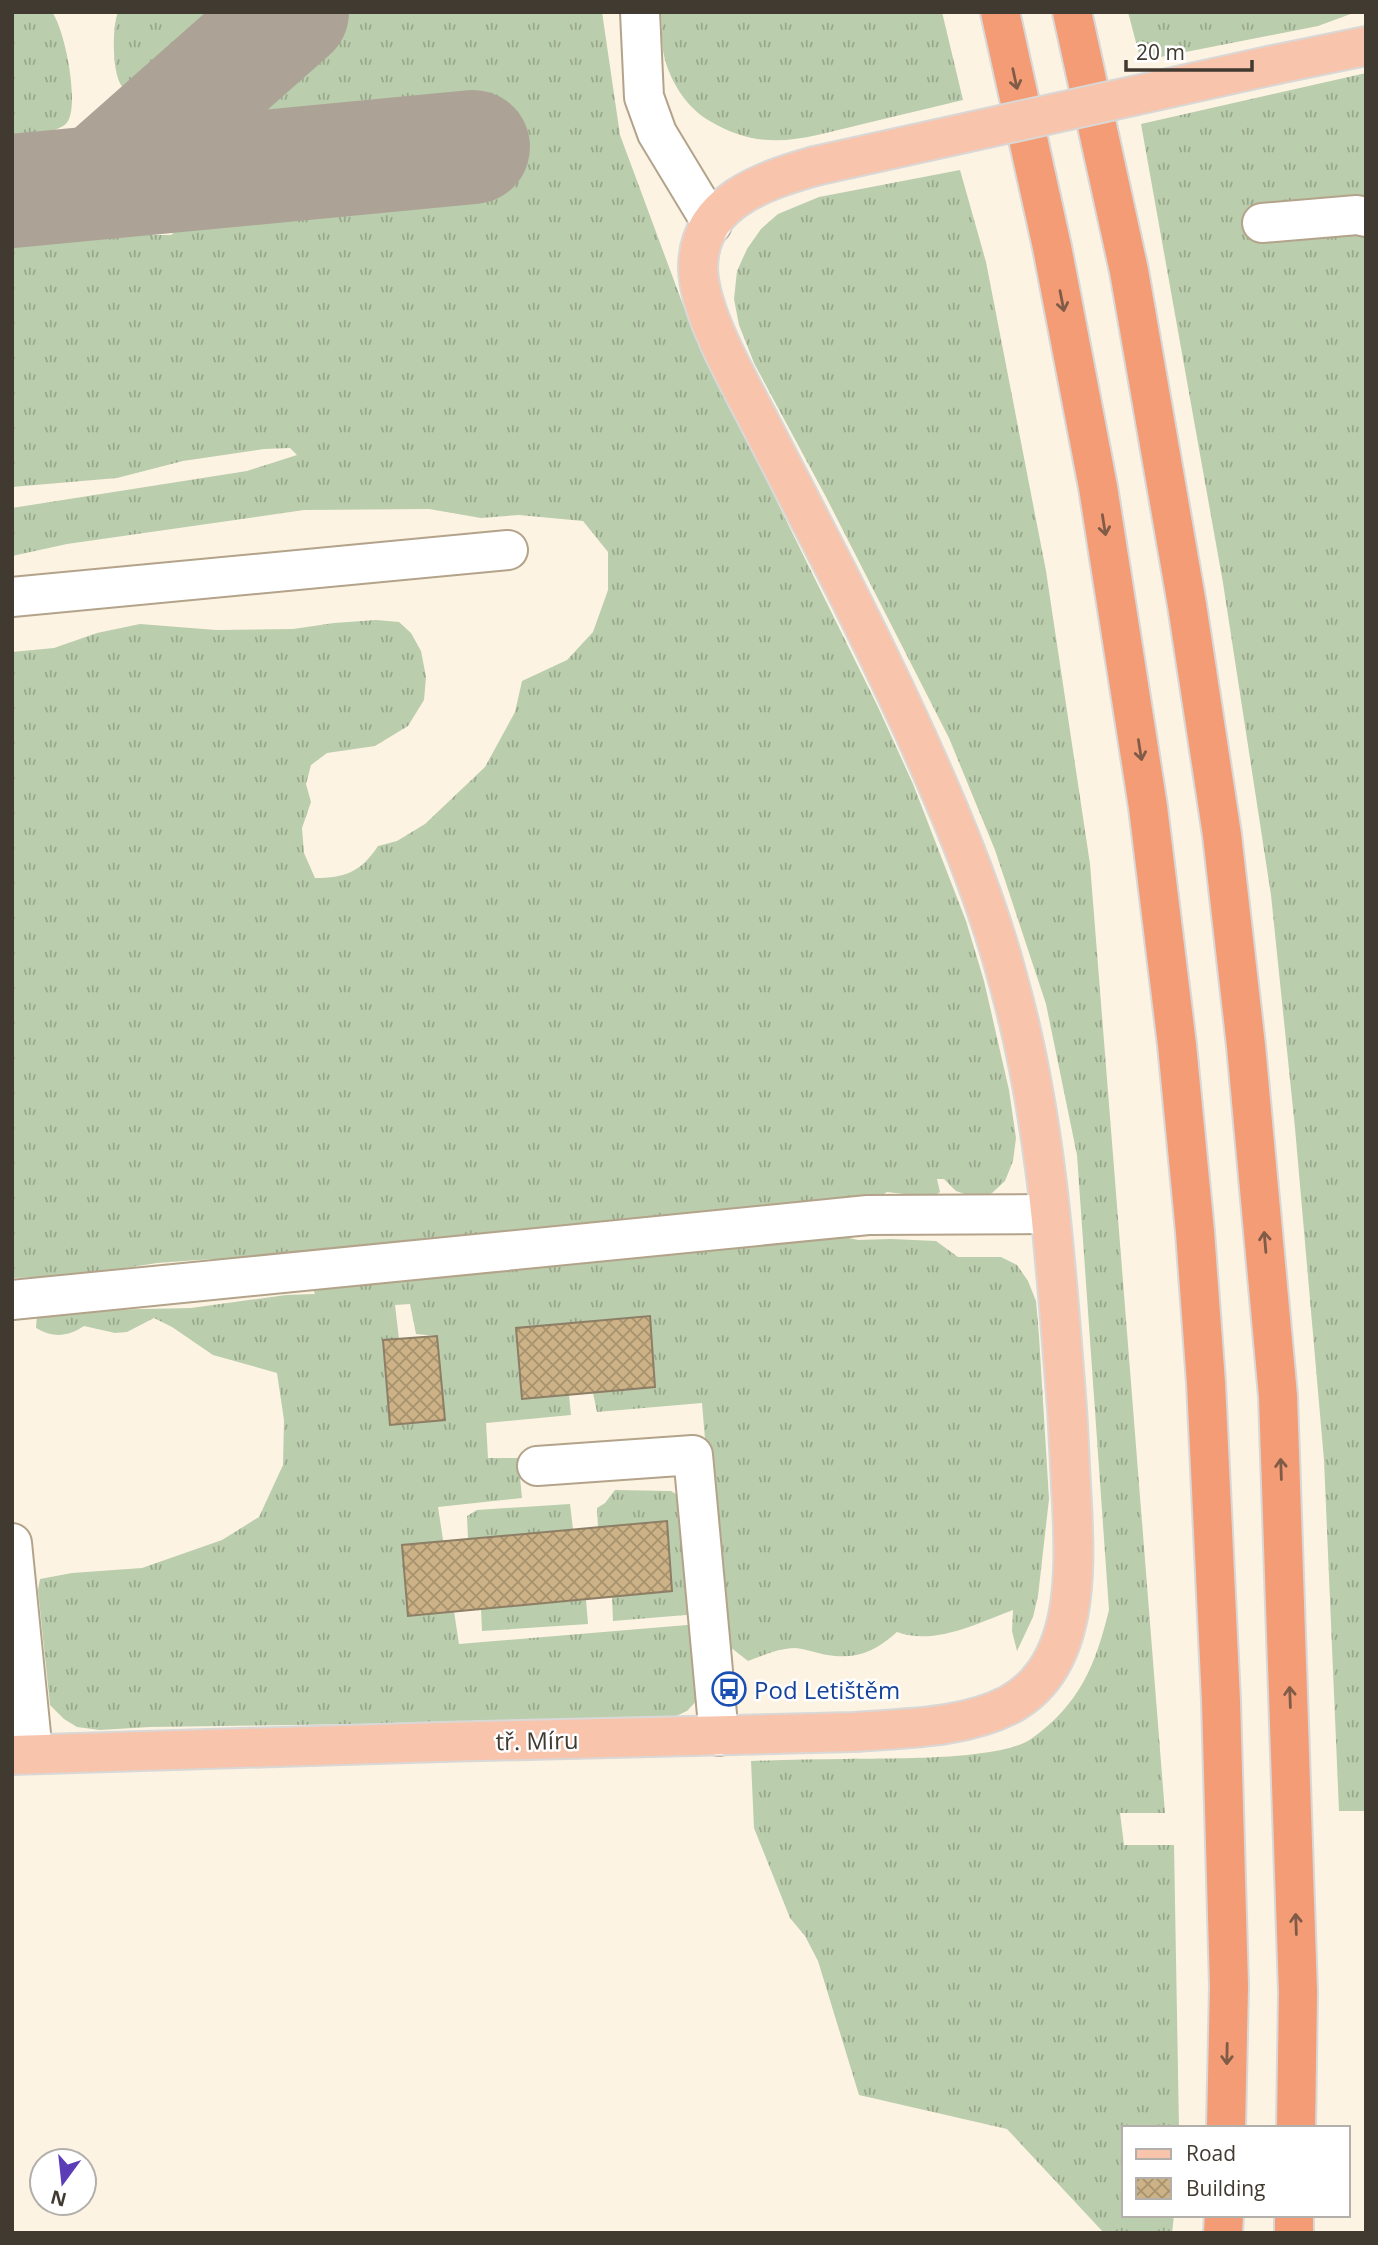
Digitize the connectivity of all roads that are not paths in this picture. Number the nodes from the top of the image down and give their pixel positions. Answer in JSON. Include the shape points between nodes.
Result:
{"nodes":[{"id":1,"x":640,"y":12,"type":"edge"},
{"id":2,"x":1000,"y":12,"type":"edge"},
{"id":3,"x":1072,"y":12,"type":"edge"},
{"id":4,"x":1366,"y":46,"type":"edge"},
{"id":5,"x":1366,"y":217,"type":"edge"},
{"id":6,"x":1262,"y":223,"type":"dead end"},
{"id":7,"x":712,"y":224,"type":"junction"},
{"id":8,"x":508,"y":550,"type":"dead end"},
{"id":9,"x":12,"y":597,"type":"edge"},
{"id":10,"x":1050,"y":1214,"type":"junction"},
{"id":11,"x":12,"y":1300,"type":"edge"},
{"id":12,"x":537,"y":1466,"type":"dead end"},
{"id":13,"x":12,"y":1543,"type":"edge"},
{"id":14,"x":719,"y":1736,"type":"junction"},
{"id":15,"x":22,"y":1754,"type":"edge"},
{"id":16,"x":1226,"y":2126,"type":"edge"},
{"id":17,"x":1296,"y":2126,"type":"edge"}],
"edges":[{"from":1,"to":7,"type":"lane","via":[[644,97],[657,133]]},
{"from":2,"to":16,"type":"highway","one_way":true,"via":[[1098,487],[1149,807],[1177,1045],[1205,1369],[1221,1701],[1228,1986]]},
{"from":17,"to":3,"type":"highway","one_way":true,"via":[[1298,1992],[1278,1396],[1246,1046],[1222,835],[1187,605],[1129,271]]},
{"from":4,"to":7,"type":"main road","bridge":true,"via":[[815,166],[756,185],[728,205]]},
{"from":5,"to":6,"type":"lane"},
{"from":7,"to":10,"type":"main road","name":"tř. Míru","via":[[698,267],[711,321],[908,720],[962,845],[993,933],[1029,1074]]},
{"from":8,"to":9,"type":"lane"},
{"from":10,"to":11,"type":"lane","via":[[867,1215]]},
{"from":10,"to":14,"type":"main road","name":"tř. Míru","via":[[1068,1420],[1073,1568],[1070,1612],[1044,1672],[1011,1703],[943,1725]]},
{"from":12,"to":14,"type":"lane","via":[[693,1455]]},
{"from":13,"to":15,"type":"lane"},
{"from":14,"to":15,"type":"main road","name":"tř. Míru"}]}
